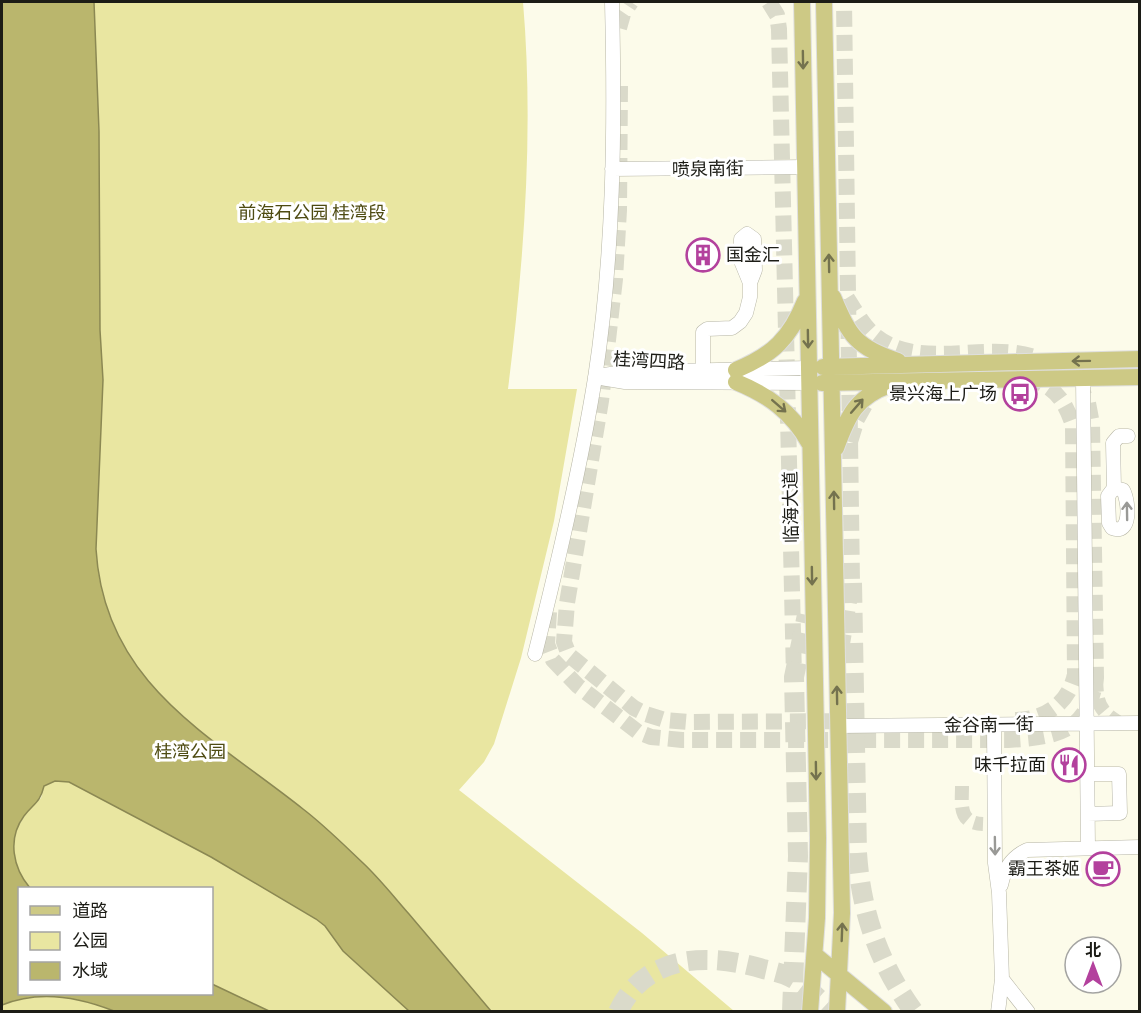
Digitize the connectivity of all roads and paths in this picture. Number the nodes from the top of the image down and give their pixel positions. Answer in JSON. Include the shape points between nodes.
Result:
{"nodes":[{"id":1,"x":612,"y":2,"type":"edge"},
{"id":2,"x":802,"y":2,"type":"edge"},
{"id":3,"x":824,"y":2,"type":"edge"},
{"id":4,"x":805,"y":167,"type":"junction"},
{"id":5,"x":612,"y":169,"type":"junction"},
{"id":6,"x":750,"y":283,"type":"dead end"},
{"id":7,"x":830,"y":289,"type":"junction"},
{"id":8,"x":807,"y":295,"type":"junction"},
{"id":9,"x":1140,"y":359,"type":"edge"},
{"id":10,"x":703,"y":372,"type":"junction"},
{"id":11,"x":909,"y":373,"type":"junction"},
{"id":12,"x":809,"y":375,"type":"junction"},
{"id":13,"x":832,"y":375,"type":"junction"},
{"id":14,"x":736,"y":376,"type":"junction"},
{"id":15,"x":595,"y":377,"type":"junction"},
{"id":16,"x":1140,"y":377,"type":"edge"},
{"id":17,"x":1083,"y":378,"type":"junction"},
{"id":18,"x":1128,"y":436,"type":"dead end"},
{"id":19,"x":810,"y":446,"type":"junction"},
{"id":20,"x":833,"y":458,"type":"junction"},
{"id":21,"x":1084,"y":501,"type":"junction"},
{"id":22,"x":535,"y":654,"type":"dead end"},
{"id":23,"x":1140,"y":723,"type":"edge"},
{"id":24,"x":1087,"y":724,"type":"junction"},
{"id":25,"x":994,"y":725,"type":"junction"},
{"id":26,"x":838,"y":726,"type":"junction"},
{"id":27,"x":1087,"y":774,"type":"junction"},
{"id":28,"x":1088,"y":814,"type":"junction"},
{"id":29,"x":1088,"y":847,"type":"junction"},
{"id":30,"x":1140,"y":847,"type":"edge"},
{"id":31,"x":999,"y":893,"type":"junction"},
{"id":32,"x":815,"y":956,"type":"junction"},
{"id":33,"x":840,"y":975,"type":"junction"},
{"id":34,"x":1002,"y":979,"type":"junction"},
{"id":35,"x":815,"y":1009,"type":"edge"},
{"id":36,"x":837,"y":1011,"type":"edge"},
{"id":37,"x":884,"y":1011,"type":"edge"},
{"id":38,"x":998,"y":1011,"type":"edge"},
{"id":39,"x":1028,"y":1011,"type":"edge"}],
"edges":[{"from":1,"to":5,"type":"street"},
{"from":2,"to":4,"type":"main road","name":"临海大道","one_way":true},
{"from":7,"to":3,"type":"main road","one_way":true},
{"from":4,"to":5,"type":"street","name":"喷泉南街"},
{"from":4,"to":8,"type":"main road","name":"临海大道"},
{"from":5,"to":15,"type":"street","via":[[608,260]]},
{"from":6,"to":10,"type":"street","via":[[748,308],[740,322],[728,329],[704,332]]},
{"from":7,"to":11,"type":"main road","via":[[850,332],[860,344]]},
{"from":7,"to":13,"type":"main road"},
{"from":8,"to":12,"type":"main road","name":"临海大道","one_way":true},
{"from":8,"to":14,"type":"main road","via":[[791,331],[780,344]]},
{"from":9,"to":11,"type":"main road","name":"桂湾四路","one_way":true},
{"from":10,"to":14,"type":"street","name":"桂湾四路"},
{"from":10,"to":15,"type":"street","name":"桂湾四路","via":[[624,372]]},
{"from":11,"to":13,"type":"main road","name":"桂湾四路"},
{"from":11,"to":17,"type":"main road","name":"桂湾四路"},
{"from":20,"to":11,"type":"main road","one_way":true,"via":[[845,423],[861,401]]},
{"from":12,"to":13,"type":"main road","name":"桂湾四路"},
{"from":12,"to":14,"type":"street","name":"桂湾四路"},
{"from":12,"to":19,"type":"main road","name":"临海大道"},
{"from":13,"to":20,"type":"main road"},
{"from":14,"to":15,"type":"street","name":"桂湾四路","via":[[625,382]]},
{"from":14,"to":19,"type":"main road","one_way":true,"via":[[780,407]]},
{"from":15,"to":22,"type":"street","via":[[559,559]]},
{"from":16,"to":17,"type":"main road","name":"桂湾四路"},
{"from":17,"to":21,"type":"street"},
{"from":18,"to":21,"type":"street","via":[[1114,440],[1111,494]]},
{"from":19,"to":32,"type":"main road","name":"临海大道","one_way":true,"via":[[818,838]]},
{"from":26,"to":20,"type":"main road","one_way":true},
{"from":21,"to":24,"type":"street"},
{"from":23,"to":24,"type":"street","name":"金谷南一街"},
{"from":24,"to":25,"type":"street","name":"金谷南一街"},
{"from":24,"to":27,"type":"street"},
{"from":25,"to":26,"type":"street","name":"金谷南一街"},
{"from":25,"to":31,"type":"street","one_way":true,"via":[[989,824]]},
{"from":33,"to":26,"type":"main road","one_way":true},
{"from":27,"to":28,"type":"street"},
{"from":27,"to":28,"type":"street","via":[[1119,774],[1120,803],[1120,813]]},
{"from":28,"to":29,"type":"street"},
{"from":29,"to":30,"type":"street"},
{"from":29,"to":31,"type":"street","via":[[1036,848],[1017,855],[1006,868]]},
{"from":31,"to":34,"type":"street"},
{"from":32,"to":33,"type":"main road"},
{"from":32,"to":35,"type":"main road","name":"临海大道"},
{"from":33,"to":36,"type":"main road"},
{"from":33,"to":37,"type":"main road"},
{"from":34,"to":38,"type":"street"},
{"from":34,"to":39,"type":"street"}]}
